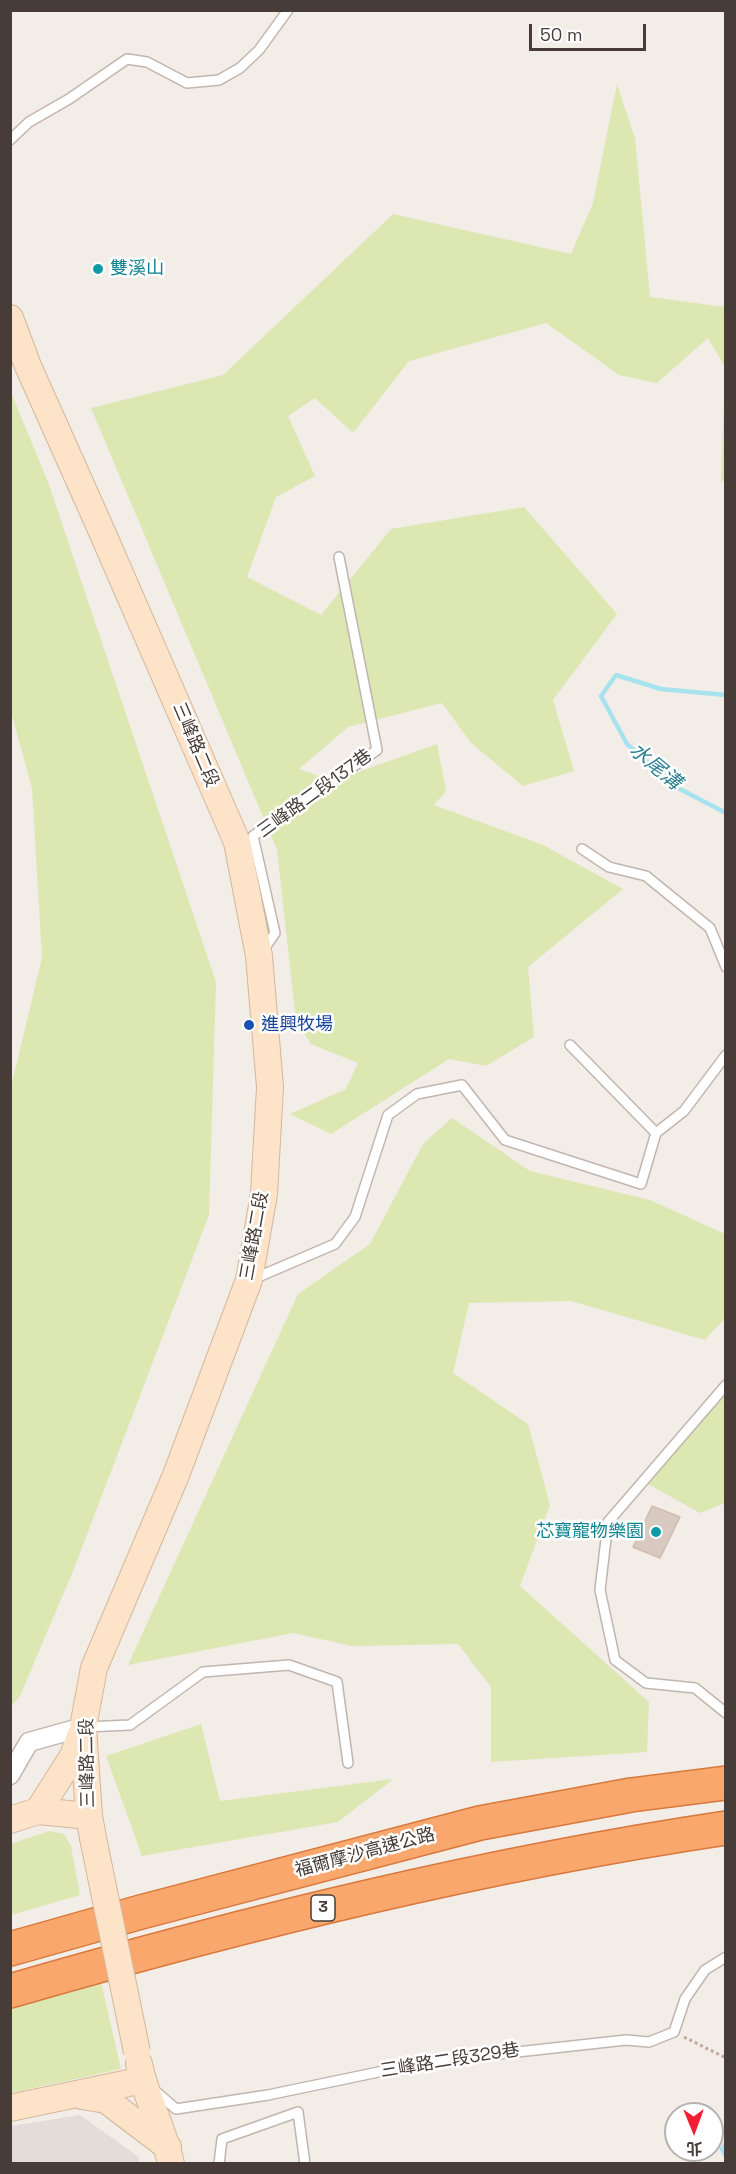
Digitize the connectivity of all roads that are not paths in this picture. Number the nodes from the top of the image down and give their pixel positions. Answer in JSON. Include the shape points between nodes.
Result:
{"nodes":[{"id":1,"x":288,"y":10,"type":"edge"},
{"id":2,"x":10,"y":140,"type":"edge"},
{"id":3,"x":10,"y":318,"type":"edge"},
{"id":4,"x":339,"y":557,"type":"dead end"},
{"id":5,"x":582,"y":849,"type":"dead end"},
{"id":6,"x":259,"y":956,"type":"junction"},
{"id":7,"x":726,"y":967,"type":"edge"},
{"id":8,"x":570,"y":1045,"type":"dead end"},
{"id":9,"x":726,"y":1055,"type":"edge"},
{"id":10,"x":656,"y":1134,"type":"junction"},
{"id":11,"x":249,"y":1280,"type":"junction"},
{"id":12,"x":726,"y":1384,"type":"edge"},
{"id":13,"x":726,"y":1713,"type":"edge"},
{"id":14,"x":83,"y":1727,"type":"junction"},
{"id":15,"x":348,"y":1763,"type":"dead end"},
{"id":16,"x":10,"y":1775,"type":"edge"},
{"id":17,"x":726,"y":1783,"type":"edge"},
{"id":18,"x":38,"y":1811,"type":"junction"},
{"id":19,"x":10,"y":1821,"type":"edge"},
{"id":20,"x":91,"y":1827,"type":"junction"},
{"id":21,"x":726,"y":1828,"type":"edge"},
{"id":22,"x":10,"y":1949,"type":"edge"},
{"id":23,"x":726,"y":1957,"type":"edge"},
{"id":24,"x":10,"y":1991,"type":"edge"},
{"id":25,"x":142,"y":2080,"type":"junction"},
{"id":26,"x":79,"y":2095,"type":"junction"},
{"id":27,"x":10,"y":2108,"type":"edge"},
{"id":28,"x":170,"y":2155,"type":"edge"},
{"id":29,"x":219,"y":2163,"type":"edge"},
{"id":30,"x":305,"y":2163,"type":"edge"}],
"edges":[{"from":1,"to":2,"type":"lane","via":[[258,50],[240,68],[219,80],[187,83],[147,63],[127,59],[29,122]]},
{"from":3,"to":6,"type":"street","name":"三峰路二段","via":[[237,842]]},
{"from":4,"to":6,"type":"lane","name":"三峰路二段137巷","via":[[377,750],[253,836],[275,933]]},
{"from":5,"to":7,"type":"lane","via":[[609,867],[646,876],[710,928]]},
{"from":6,"to":11,"type":"street","name":"三峰路二段","via":[[270,1087],[264,1194]]},
{"from":8,"to":10,"type":"lane"},
{"from":9,"to":10,"type":"lane","via":[[684,1112]]},
{"from":10,"to":11,"type":"lane","via":[[641,1184],[505,1140],[462,1085],[417,1094],[388,1115],[355,1217],[335,1244]]},
{"from":11,"to":14,"type":"street","name":"三峰路二段","via":[[176,1475],[94,1668]]},
{"from":12,"to":13,"type":"lane","via":[[608,1522],[600,1590],[615,1660],[646,1683],[695,1688]]},
{"from":14,"to":15,"type":"lane","via":[[130,1725],[203,1672],[289,1665],[337,1682]]},
{"from":14,"to":16,"type":"street","via":[[29,1742]]},
{"from":14,"to":18,"type":"street","via":[[73,1756]]},
{"from":14,"to":20,"type":"street","name":"三峰路二段"},
{"from":17,"to":22,"type":"highway","name":"福爾摩沙高速公路","number":"3","via":[[631,1795],[480,1823]]},
{"from":18,"to":19,"type":"street"},
{"from":18,"to":20,"type":"street"},
{"from":20,"to":25,"type":"street","name":"三峰路二段","bridge":true},
{"from":21,"to":24,"type":"highway","number":"3","via":[[638,1841],[410,1887],[155,1949]]},
{"from":23,"to":25,"type":"lane","name":"三峰路二段329巷","via":[[705,1970],[685,1999],[674,2032],[649,2042],[626,2040],[472,2057],[176,2109]]},
{"from":25,"to":26,"type":"street"},
{"from":25,"to":28,"type":"street","name":"三峰路二段"},
{"from":26,"to":27,"type":"street"},
{"from":26,"to":28,"type":"street","via":[[106,2100]]},
{"from":29,"to":30,"type":"lane","via":[[222,2139],[298,2112]]}]}
